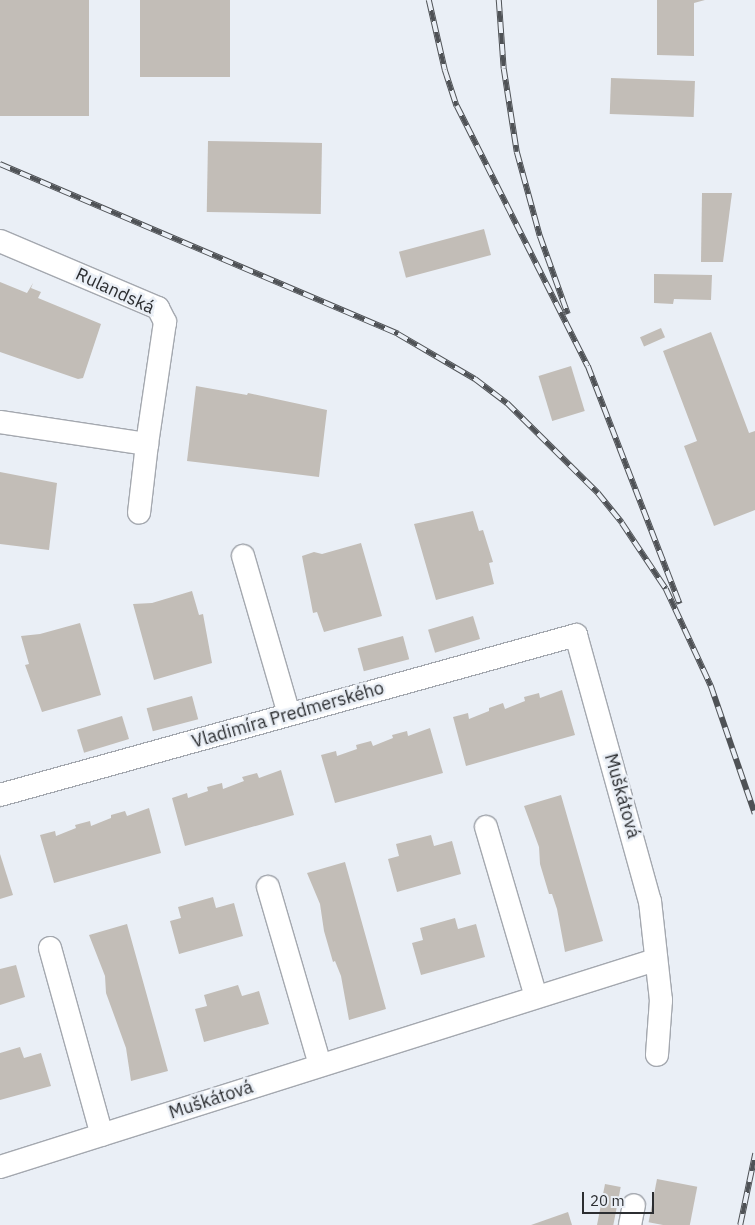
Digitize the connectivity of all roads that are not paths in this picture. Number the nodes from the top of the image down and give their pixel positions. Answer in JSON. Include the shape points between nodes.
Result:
{"nodes":[{"id":1,"x":0,"y":241,"type":"edge"},
{"id":2,"x":0,"y":422,"type":"edge"},
{"id":3,"x":147,"y":444,"type":"junction"},
{"id":4,"x":139,"y":513,"type":"dead end"},
{"id":5,"x":243,"y":556,"type":"dead end"},
{"id":6,"x":576,"y":634,"type":"joint"},
{"id":7,"x":289,"y":714,"type":"junction"},
{"id":8,"x":0,"y":794,"type":"edge"},
{"id":9,"x":486,"y":826,"type":"dead end"},
{"id":10,"x":268,"y":888,"type":"dead end"},
{"id":11,"x":50,"y":948,"type":"dead end"},
{"id":12,"x":655,"y":960,"type":"junction"},
{"id":13,"x":536,"y":997,"type":"junction"},
{"id":14,"x":657,"y":1055,"type":"dead end"},
{"id":15,"x":320,"y":1065,"type":"junction"},
{"id":16,"x":102,"y":1135,"type":"junction"},
{"id":17,"x":0,"y":1167,"type":"edge"}],
"edges":[{"from":1,"to":3,"type":"street","name":"Rulandská","via":[[158,308],[166,322]]},
{"from":2,"to":3,"type":"street"},
{"from":3,"to":4,"type":"street","name":"Rulandská"},
{"from":5,"to":7,"type":"street"},
{"from":6,"to":7,"type":"street","name":"Vladimíra Predmerského"},
{"from":6,"to":12,"type":"street","name":"Muškátová","via":[[650,901]]},
{"from":7,"to":8,"type":"street","name":"Vladimíra Predmerského"},
{"from":9,"to":13,"type":"street"},
{"from":10,"to":15,"type":"street"},
{"from":11,"to":16,"type":"street"},
{"from":12,"to":13,"type":"street","name":"Muškátová"},
{"from":12,"to":14,"type":"street","name":"Muškátová","via":[[661,1000]]},
{"from":13,"to":15,"type":"street","name":"Muškátová"},
{"from":15,"to":16,"type":"street","name":"Muškátová"},
{"from":16,"to":17,"type":"street","name":"Muškátová"}]}
